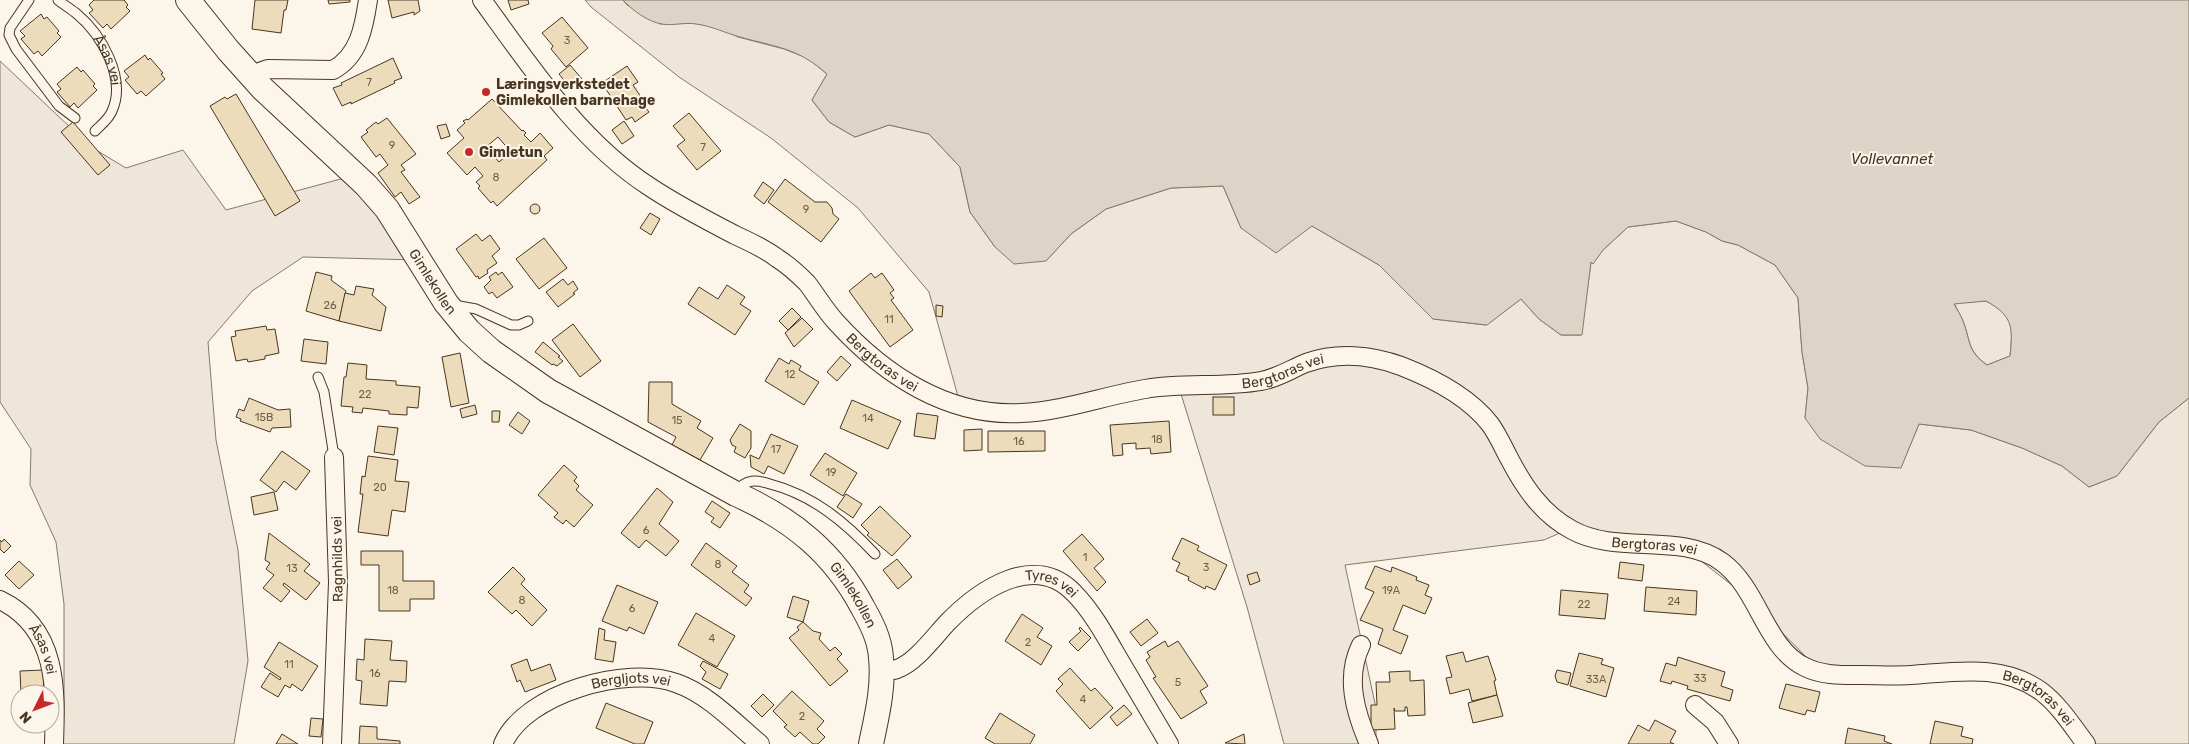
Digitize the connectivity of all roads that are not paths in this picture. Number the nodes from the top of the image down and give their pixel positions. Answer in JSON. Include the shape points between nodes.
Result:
{"nodes":[{"id":1,"x":29,"y":0,"type":"edge"},
{"id":2,"x":58,"y":0,"type":"edge"},
{"id":3,"x":188,"y":0,"type":"edge"},
{"id":4,"x":368,"y":0,"type":"edge"},
{"id":5,"x":482,"y":0,"type":"edge"},
{"id":6,"x":250,"y":75,"type":"junction"},
{"id":7,"x":75,"y":118,"type":"dead end"},
{"id":8,"x":95,"y":132,"type":"dead end"},
{"id":9,"x":446,"y":304,"type":"junction"},
{"id":10,"x":528,"y":321,"type":"dead end"},
{"id":11,"x":318,"y":376,"type":"dead end"},
{"id":12,"x":334,"y":457,"type":"joint"},
{"id":13,"x":736,"y":494,"type":"junction"},
{"id":14,"x":875,"y":554,"type":"dead end"},
{"id":15,"x":0,"y":600,"type":"edge"},
{"id":16,"x":1361,"y":645,"type":"dead end"},
{"id":17,"x":882,"y":671,"type":"junction"},
{"id":18,"x":1696,"y":706,"type":"dead end"},
{"id":19,"x":54,"y":744,"type":"edge"},
{"id":20,"x":332,"y":744,"type":"edge"},
{"id":21,"x":503,"y":744,"type":"edge"},
{"id":22,"x":760,"y":744,"type":"edge"},
{"id":23,"x":871,"y":744,"type":"edge"},
{"id":24,"x":1169,"y":744,"type":"edge"},
{"id":25,"x":1369,"y":744,"type":"edge"},
{"id":26,"x":1729,"y":744,"type":"edge"},
{"id":27,"x":2086,"y":744,"type":"edge"}],
"edges":[{"from":1,"to":7,"type":"lane","via":[[10,28],[9,36],[59,106]]},
{"from":2,"to":8,"type":"lane","name":"Åsas vei","via":[[77,14],[98,37],[114,72],[116,94],[112,110]]},
{"from":3,"to":6,"type":"street","name":"Gimlekollen"},
{"from":4,"to":6,"type":"street","via":[[355,51],[340,66],[332,70],[268,69]]},
{"from":5,"to":27,"type":"street","name":"Bergtoras vei","via":[[582,129],[630,173],[666,197],[777,258],[804,280],[823,308],[864,352],[899,378],[946,401],[992,414],[1024,413],[1081,404],[1146,388],[1257,382],[1284,374],[1310,361],[1341,355],[1397,364],[1441,386],[1479,411],[1495,432],[1531,496],[1572,530],[1610,542],[1690,548],[1729,567],[1786,654],[1801,666],[1821,673],[1904,676],[1958,672],[2016,678],[2044,693]]},
{"from":6,"to":9,"type":"street","name":"Gimlekollen","via":[[382,203]]},
{"from":9,"to":10,"type":"lane","via":[[476,309],[511,325]]},
{"from":9,"to":13,"type":"street","name":"Gimlekollen","via":[[469,331],[518,372],[580,410]]},
{"from":11,"to":12,"type":"lane","name":"Ragnhilds vei","via":[[324,392]]},
{"from":12,"to":20,"type":"street","name":"Ragnhilds vei","via":[[338,582]]},
{"from":13,"to":14,"type":"lane","via":[[745,482],[755,479],[809,498],[841,521]]},
{"from":13,"to":17,"type":"street","name":"Gimlekollen","via":[[766,508],[803,534],[851,584],[878,640]]},
{"from":15,"to":19,"type":"street","name":"Åsas vei","via":[[32,624],[46,649],[54,685]]},
{"from":16,"to":25,"type":"street","via":[[1353,669],[1352,688]]},
{"from":17,"to":23,"type":"street","name":"Gimlekollen","via":[[882,688]]},
{"from":17,"to":24,"type":"street","name":"Tyres vei","via":[[897,670],[910,662],[977,596],[1011,578],[1042,575],[1064,584],[1075,593]]},
{"from":18,"to":26,"type":"street","via":[[1715,722]]},
{"from":21,"to":22,"type":"street","name":"Bergljots vei","via":[[506,736],[530,714],[557,697],[602,680],[635,677],[663,679],[685,687]]}]}
